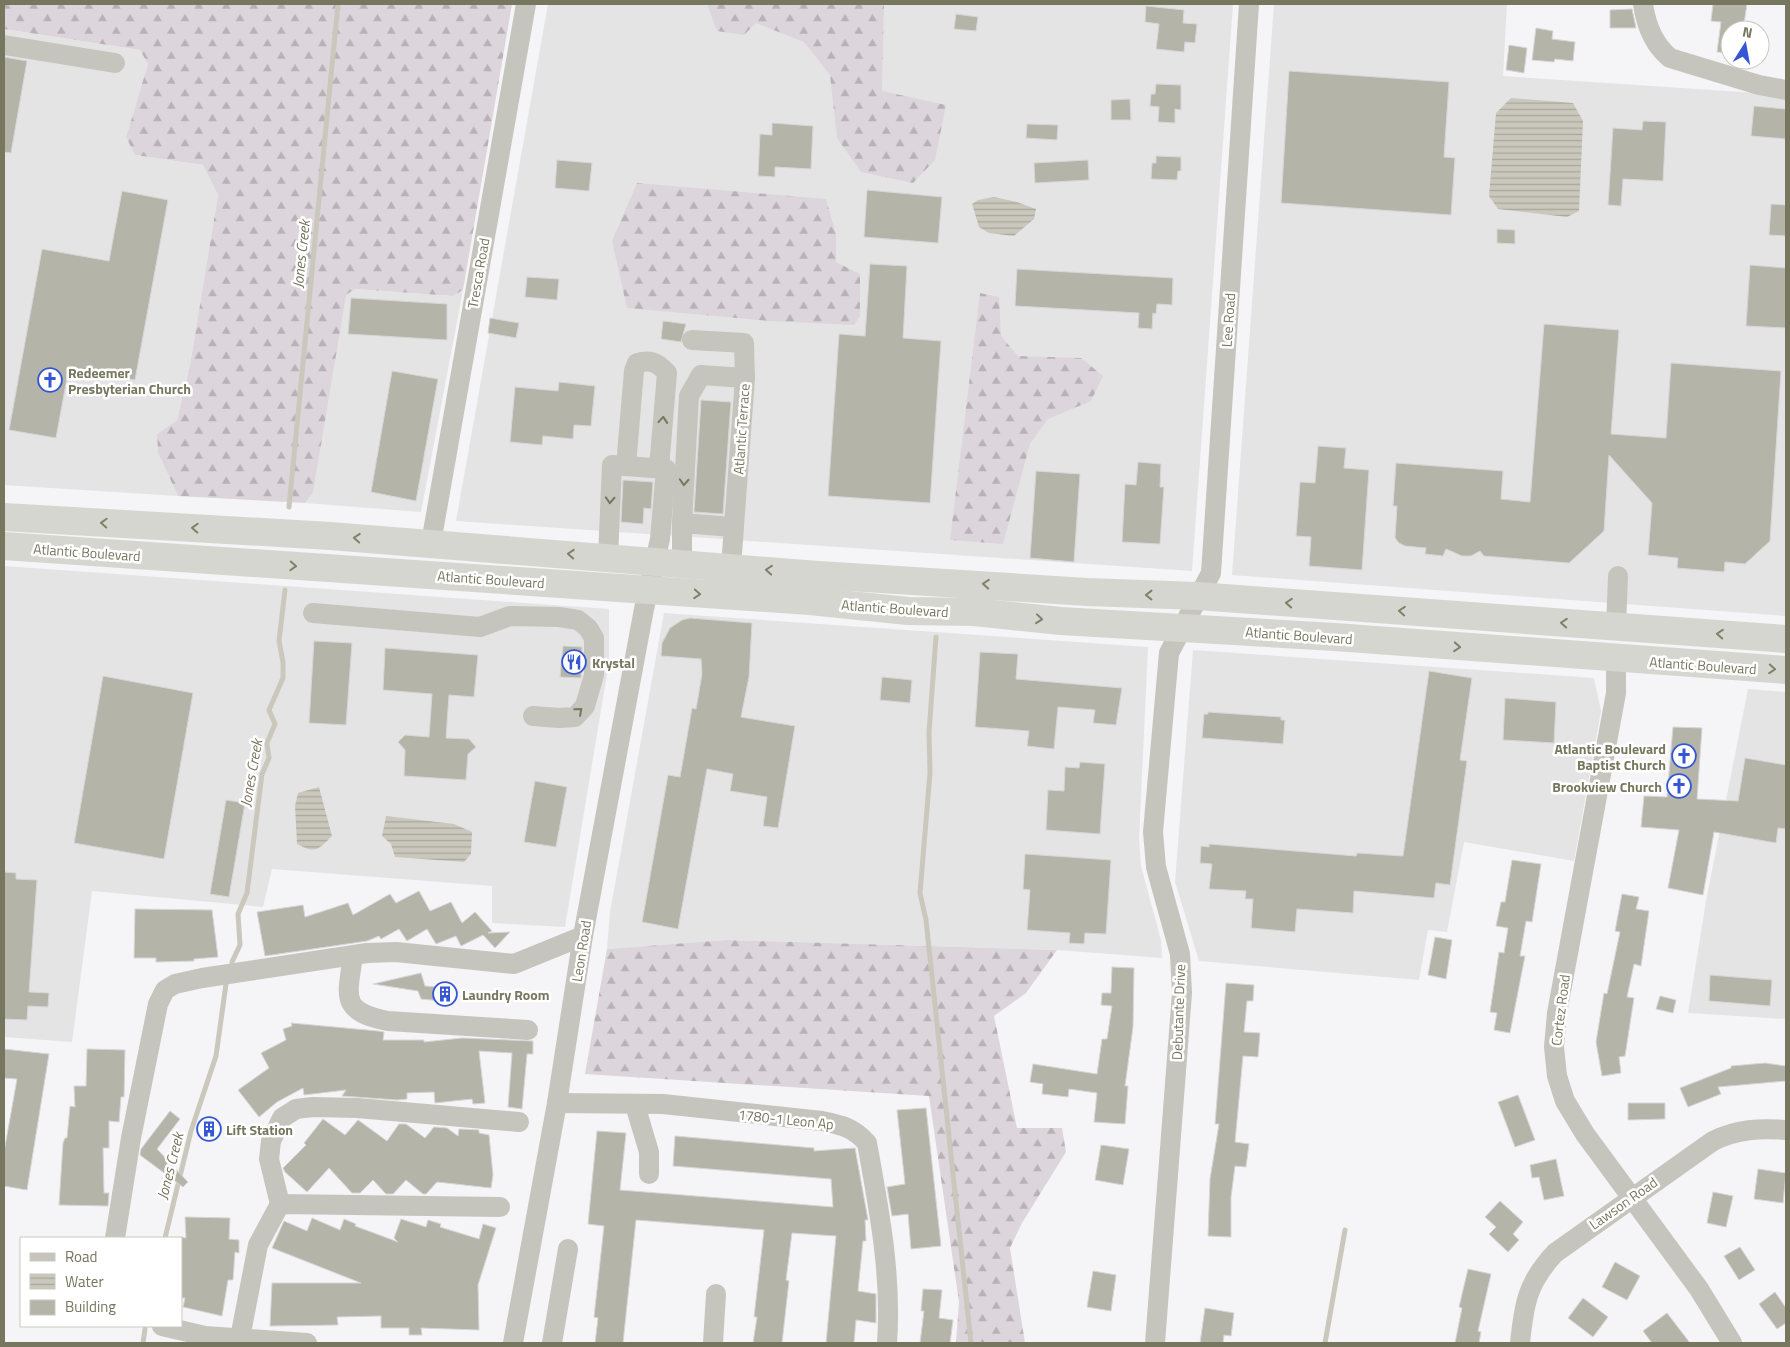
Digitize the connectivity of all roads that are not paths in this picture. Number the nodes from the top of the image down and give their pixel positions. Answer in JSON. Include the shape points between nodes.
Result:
{"nodes":[{"id":1,"x":526,"y":4,"type":"edge"},
{"id":2,"x":1249,"y":4,"type":"edge"},
{"id":3,"x":1643,"y":4,"type":"edge"},
{"id":4,"x":4,"y":45,"type":"edge"},
{"id":5,"x":115,"y":63,"type":"dead end"},
{"id":6,"x":1786,"y":90,"type":"edge"},
{"id":7,"x":692,"y":340,"type":"dead end"},
{"id":8,"x":667,"y":373,"type":"junction"},
{"id":9,"x":701,"y":375,"type":"junction"},
{"id":10,"x":745,"y":378,"type":"junction"},
{"id":11,"x":626,"y":466,"type":"junction"},
{"id":12,"x":659,"y":468,"type":"junction"},
{"id":13,"x":7,"y":520,"type":"edge"},
{"id":14,"x":682,"y":523,"type":"junction"},
{"id":15,"x":733,"y":527,"type":"junction"},
{"id":16,"x":431,"y":543,"type":"junction"},
{"id":17,"x":4,"y":546,"type":"edge"},
{"id":18,"x":608,"y":557,"type":"junction"},
{"id":19,"x":655,"y":560,"type":"junction"},
{"id":20,"x":682,"y":563,"type":"junction"},
{"id":21,"x":731,"y":567,"type":"junction"},
{"id":22,"x":376,"y":571,"type":"junction"},
{"id":23,"x":1618,"y":576,"type":"dead end"},
{"id":24,"x":648,"y":591,"type":"junction"},
{"id":25,"x":1197,"y":596,"type":"junction"},
{"id":26,"x":314,"y":614,"type":"dead end"},
{"id":27,"x":1616,"y":626,"type":"junction"},
{"id":28,"x":1181,"y":628,"type":"junction"},
{"id":29,"x":1665,"y":630,"type":"junction"},
{"id":30,"x":1786,"y":639,"type":"edge"},
{"id":31,"x":1567,"y":655,"type":"junction"},
{"id":32,"x":1616,"y":659,"type":"junction"},
{"id":33,"x":1786,"y":670,"type":"edge"},
{"id":34,"x":533,"y":716,"type":"dead end"},
{"id":35,"x":583,"y":936,"type":"junction"},
{"id":36,"x":353,"y":956,"type":"junction"},
{"id":37,"x":528,"y":1030,"type":"dead end"},
{"id":38,"x":557,"y":1103,"type":"junction"},
{"id":39,"x":635,"y":1105,"type":"junction"},
{"id":40,"x":519,"y":1122,"type":"dead end"},
{"id":41,"x":1786,"y":1130,"type":"edge"},
{"id":42,"x":649,"y":1174,"type":"dead end"},
{"id":43,"x":1633,"y":1197,"type":"junction"},
{"id":44,"x":280,"y":1204,"type":"junction"},
{"id":45,"x":500,"y":1207,"type":"dead end"},
{"id":46,"x":116,"y":1237,"type":"edge"},
{"id":47,"x":568,"y":1248,"type":"dead end"},
{"id":48,"x":716,"y":1294,"type":"dead end"},
{"id":49,"x":166,"y":1327,"type":"edge"},
{"id":50,"x":240,"y":1338,"type":"junction"},
{"id":51,"x":307,"y":1343,"type":"edge"},
{"id":52,"x":513,"y":1343,"type":"edge"},
{"id":53,"x":552,"y":1343,"type":"edge"},
{"id":54,"x":713,"y":1343,"type":"edge"},
{"id":55,"x":887,"y":1343,"type":"edge"},
{"id":56,"x":1155,"y":1343,"type":"edge"},
{"id":57,"x":1520,"y":1343,"type":"edge"},
{"id":58,"x":1732,"y":1343,"type":"edge"}],
"edges":[{"from":1,"to":16,"type":"street","name":"Tresca Road"},
{"from":2,"to":25,"type":"street","name":"Lee Road","via":[[1211,573]]},
{"from":3,"to":6,"type":"street","via":[[1649,30],[1659,48],[1670,58]]},
{"from":4,"to":5,"type":"street"},
{"from":7,"to":10,"type":"street","name":"Atlantic Terrace","via":[[744,344]]},
{"from":8,"to":9,"type":"street"},
{"from":8,"to":11,"type":"street","via":[[660,365],[648,360],[638,363],[634,372]]},
{"from":12,"to":8,"type":"street","one_way":true},
{"from":9,"to":10,"type":"street"},
{"from":9,"to":14,"type":"street","one_way":true,"via":[[689,396]]},
{"from":10,"to":15,"type":"street","name":"Atlantic Terrace"},
{"from":11,"to":12,"type":"street"},
{"from":11,"to":18,"type":"street","one_way":true,"via":[[612,465]]},
{"from":12,"to":19,"type":"street","name":"Leon Road","via":[[666,469]]},
{"from":16,"to":13,"type":"highway","name":"Atlantic Boulevard","one_way":true},
{"from":14,"to":15,"type":"street"},
{"from":14,"to":20,"type":"street"},
{"from":15,"to":21,"type":"street","name":"Atlantic Terrace"},
{"from":18,"to":16,"type":"highway","name":"Atlantic Boulevard","one_way":true},
{"from":16,"to":22,"type":"highway","via":[[415,558],[388,555]]},
{"from":17,"to":22,"type":"highway","name":"Atlantic Boulevard","one_way":true},
{"from":18,"to":19,"type":"highway","name":"Atlantic Boulevard"},
{"from":19,"to":20,"type":"highway","name":"Atlantic Boulevard"},
{"from":19,"to":24,"type":"street","name":"Leon Road"},
{"from":20,"to":21,"type":"highway","name":"Atlantic Boulevard"},
{"from":25,"to":21,"type":"highway","name":"Atlantic Boulevard","one_way":true,"via":[[1087,592]]},
{"from":22,"to":24,"type":"highway","name":"Atlantic Boulevard"},
{"from":23,"to":27,"type":"street"},
{"from":24,"to":28,"type":"highway","name":"Atlantic Boulevard","one_way":true},
{"from":24,"to":35,"type":"street","name":"Leon Road"},
{"from":27,"to":25,"type":"highway","name":"Atlantic Boulevard","one_way":true},
{"from":25,"to":28,"type":"street","name":"Lee Road"},
{"from":34,"to":26,"type":"street","one_way":true,"via":[[575,717],[585,706],[594,675],[594,638],[578,620],[510,616],[480,627]]},
{"from":27,"to":29,"type":"highway","name":"Atlantic Boulevard"},
{"from":27,"to":31,"type":"highway","via":[[1612,638],[1580,641]]},
{"from":28,"to":31,"type":"highway","name":"Atlantic Boulevard","one_way":true},
{"from":28,"to":56,"type":"street","name":"Debutante Drive","via":[[1169,653],[1153,832],[1156,867],[1180,954],[1182,993]]},
{"from":30,"to":29,"type":"highway","name":"Atlantic Boulevard","one_way":true},
{"from":29,"to":32,"type":"highway","via":[[1647,644],[1624,643],[1618,646]]},
{"from":31,"to":32,"type":"highway","name":"Atlantic Boulevard"},
{"from":32,"to":33,"type":"highway","name":"Atlantic Boulevard","one_way":true},
{"from":32,"to":43,"type":"street","name":"Cortez Road","via":[[1616,693],[1554,1047],[1557,1076],[1565,1101],[1585,1134]]},
{"from":35,"to":36,"type":"street","via":[[514,964],[396,952]]},
{"from":35,"to":38,"type":"street","name":"Leon Road"},
{"from":36,"to":37,"type":"street","via":[[347,997],[355,1009],[368,1017]]},
{"from":36,"to":46,"type":"street","via":[[202,978],[175,984],[165,990],[158,1004],[131,1138]]},
{"from":38,"to":39,"type":"street","name":"1780-1 Leon Ap"},
{"from":38,"to":52,"type":"street","name":"Leon Road"},
{"from":39,"to":42,"type":"street","via":[[649,1152]]},
{"from":39,"to":55,"type":"street","name":"1780-1 Leon Ap","via":[[663,1104],[822,1121],[846,1126],[859,1135],[867,1144],[886,1262]]},
{"from":40,"to":44,"type":"street","via":[[333,1107],[296,1109],[282,1118],[271,1141],[269,1159]]},
{"from":41,"to":43,"type":"street","name":"Lawson Road","via":[[1730,1133],[1691,1155]]},
{"from":43,"to":57,"type":"street","name":"Lawson Road","via":[[1555,1252],[1539,1270],[1530,1288]]},
{"from":43,"to":58,"type":"street","name":"Cortez Road"},
{"from":44,"to":45,"type":"street"},
{"from":44,"to":50,"type":"street","via":[[258,1245]]},
{"from":47,"to":53,"type":"street"},
{"from":48,"to":54,"type":"street"},
{"from":49,"to":50,"type":"street","via":[[205,1336]]},
{"from":50,"to":51,"type":"street"}]}
